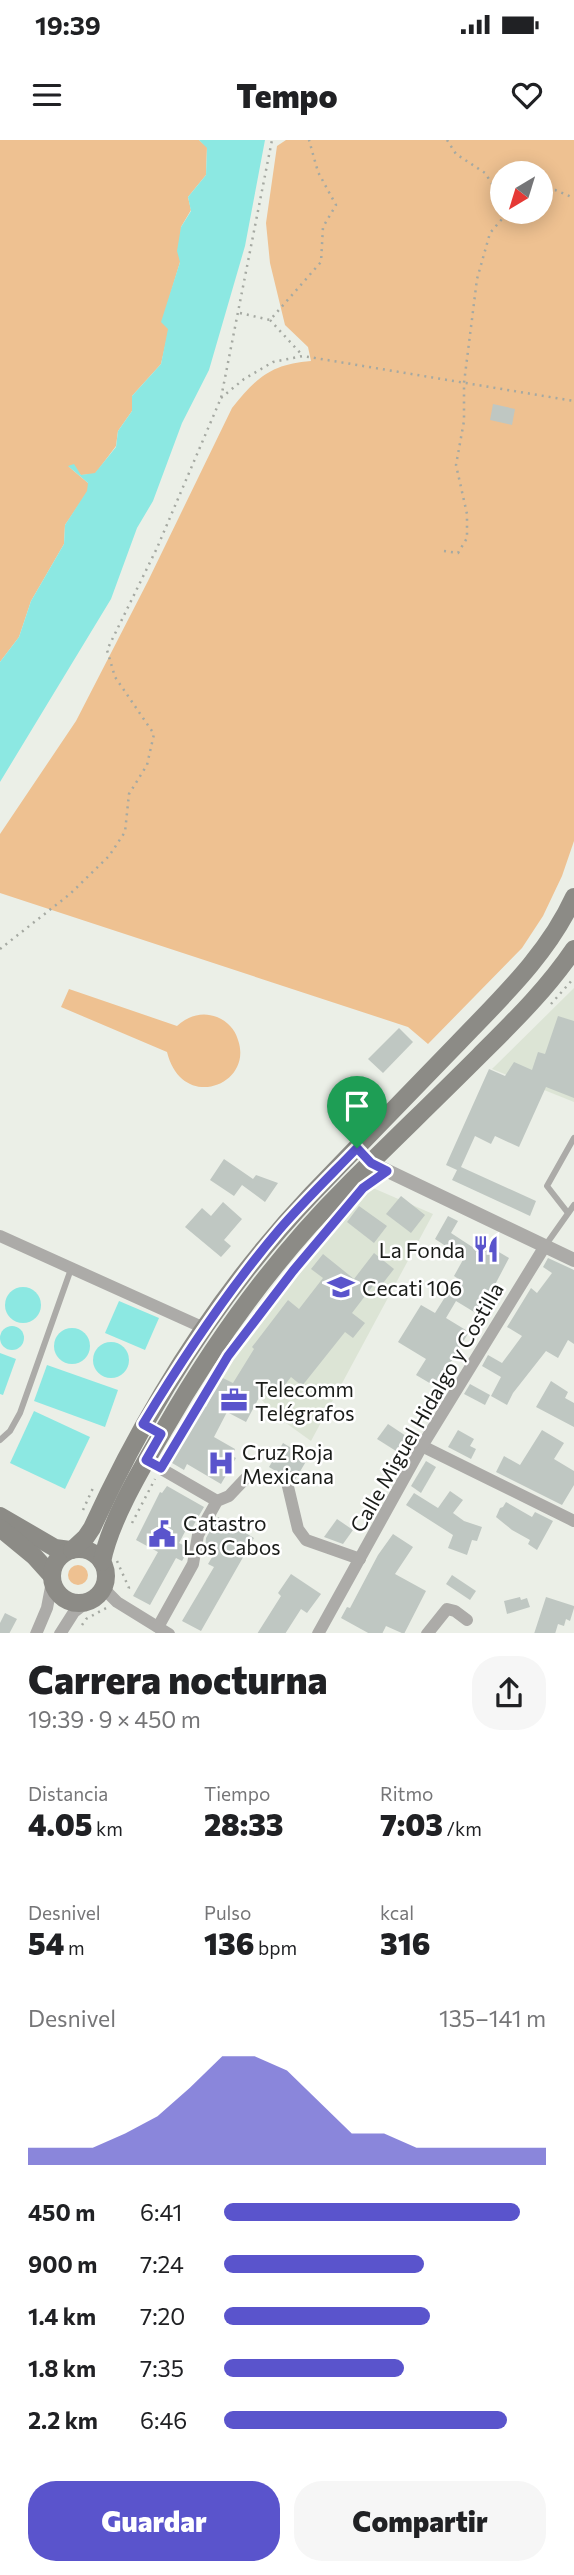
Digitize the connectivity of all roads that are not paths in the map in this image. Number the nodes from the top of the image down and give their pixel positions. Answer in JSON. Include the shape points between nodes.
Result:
{"nodes":[{"id":1,"x":574,"y":897,"type":"edge"},
{"id":2,"x":574,"y":949,"type":"edge"},
{"id":3,"x":574,"y":1139,"type":"edge"},
{"id":4,"x":357,"y":1148,"type":"junction"},
{"id":5,"x":371,"y":1163,"type":"junction"},
{"id":6,"x":574,"y":1205,"type":"edge"},
{"id":7,"x":568,"y":1213,"type":"junction"},
{"id":8,"x":0,"y":1236,"type":"edge"},
{"id":9,"x":545,"y":1246,"type":"junction"},
{"id":10,"x":574,"y":1260,"type":"edge"},
{"id":11,"x":71,"y":1268,"type":"junction"},
{"id":12,"x":204,"y":1328,"type":"junction"},
{"id":13,"x":143,"y":1424,"type":"junction"},
{"id":14,"x":161,"y":1434,"type":"junction"},
{"id":15,"x":0,"y":1440,"type":"edge"},
{"id":16,"x":422,"y":1446,"type":"junction"},
{"id":17,"x":154,"y":1464,"type":"junction"},
{"id":18,"x":286,"y":1478,"type":"dead end"},
{"id":19,"x":245,"y":1479,"type":"dead end"},
{"id":20,"x":0,"y":1501,"type":"edge"},
{"id":21,"x":217,"y":1501,"type":"junction"},
{"id":22,"x":0,"y":1516,"type":"edge"},
{"id":23,"x":574,"y":1521,"type":"edge"},
{"id":24,"x":0,"y":1528,"type":"edge"},
{"id":25,"x":29,"y":1530,"type":"junction"},
{"id":26,"x":0,"y":1535,"type":"edge"},
{"id":27,"x":18,"y":1546,"type":"junction"},
{"id":28,"x":71,"y":1550,"type":"junction"},
{"id":29,"x":360,"y":1559,"type":"junction"},
{"id":30,"x":109,"y":1560,"type":"junction"},
{"id":31,"x":52,"y":1579,"type":"junction"},
{"id":32,"x":103,"y":1588,"type":"junction"},
{"id":33,"x":87,"y":1602,"type":"junction"},
{"id":34,"x":467,"y":1620,"type":"dead end"},
{"id":35,"x":164,"y":1630,"type":"edge"},
{"id":36,"x":36,"y":1633,"type":"edge"},
{"id":37,"x":60,"y":1633,"type":"edge"},
{"id":38,"x":318,"y":1633,"type":"edge"},
{"id":39,"x":427,"y":1633,"type":"edge"}],
"edges":[{"from":1,"to":4,"type":"main road","via":[[523,975]]},
{"from":2,"to":5,"type":"main road","via":[[538,996]]},
{"from":3,"to":7,"type":"lane","via":[[547,1186]]},
{"from":4,"to":5,"type":"street"},
{"from":4,"to":12,"type":"main road","via":[[281,1228]]},
{"from":5,"to":9,"type":"street"},
{"from":5,"to":14,"type":"main road","via":[[259,1286],[215,1346]]},
{"from":6,"to":7,"type":"lane","name":"Calle Miguel Hidalgo y Costilla"},
{"from":7,"to":9,"type":"lane","name":"Calle Miguel Hidalgo y Costilla"},
{"from":8,"to":11,"type":"street"},
{"from":9,"to":10,"type":"street"},
{"from":9,"to":16,"type":"street","name":"Calle Miguel Hidalgo y Costilla"},
{"from":11,"to":12,"type":"street"},
{"from":11,"to":15,"type":"lane","via":[[20,1413]]},
{"from":12,"to":13,"type":"main road"},
{"from":13,"to":14,"type":"main road"},
{"from":13,"to":28,"type":"main road","via":[[92,1528]]},
{"from":14,"to":17,"type":"main road"},
{"from":16,"to":23,"type":"street"},
{"from":16,"to":29,"type":"street","name":"Calle Miguel Hidalgo y Costilla"},
{"from":17,"to":21,"type":"street"},
{"from":17,"to":30,"type":"main road","via":[[111,1532]]},
{"from":18,"to":29,"type":"street","via":[[298,1529],[306,1540]]},
{"from":19,"to":21,"type":"street"},
{"from":20,"to":25,"type":"main road"},
{"from":21,"to":35,"type":"street","via":[[198,1535],[193,1564]]},
{"from":22,"to":25,"type":"main road"},
{"from":24,"to":27,"type":"main road"},
{"from":25,"to":28,"type":"main road","via":[[55,1548]]},
{"from":26,"to":27,"type":"main road"},
{"from":27,"to":31,"type":"main road","via":[[34,1556]]},
{"from":28,"to":30,"type":"main road","via":[[89,1551]]},
{"from":28,"to":31,"type":"main road","via":[[58,1559]]},
{"from":29,"to":38,"type":"street","name":"Calle Miguel Hidalgo y Costilla"},
{"from":30,"to":32,"type":"main road"},
{"from":31,"to":33,"type":"main road","via":[[65,1600]]},
{"from":31,"to":36,"type":"street"},
{"from":32,"to":33,"type":"main road"},
{"from":32,"to":35,"type":"street","via":[[117,1602]]},
{"from":33,"to":37,"type":"street"},
{"from":34,"to":39,"type":"street","via":[[447,1609]]}]}
